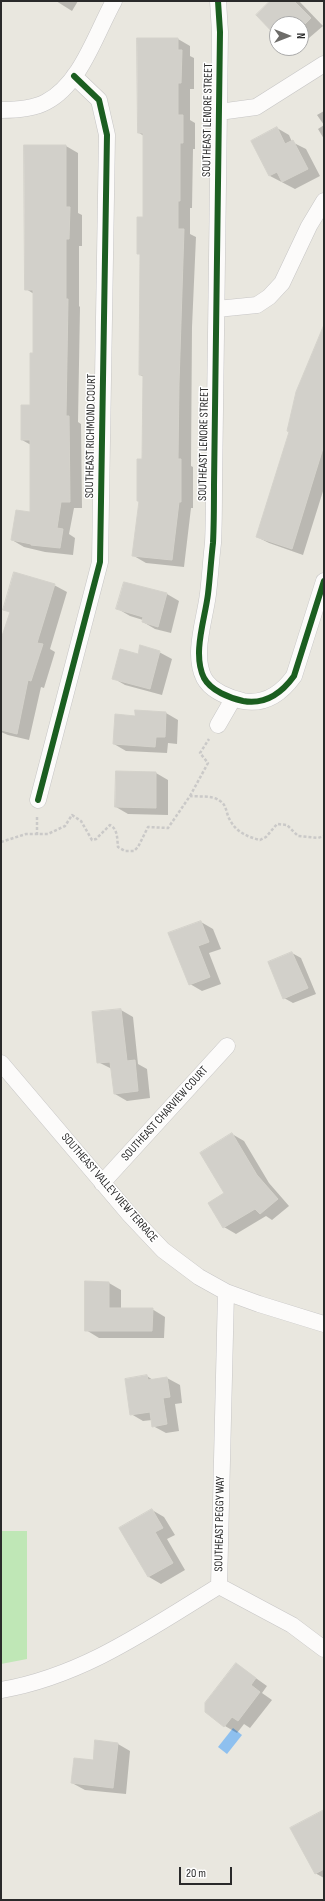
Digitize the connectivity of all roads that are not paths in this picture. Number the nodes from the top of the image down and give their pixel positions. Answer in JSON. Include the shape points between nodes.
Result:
{"nodes":[{"id":1,"x":114,"y":1,"type":"edge"},
{"id":2,"x":218,"y":1,"type":"edge"},
{"id":3,"x":324,"y":64,"type":"edge"},
{"id":4,"x":74,"y":76,"type":"junction"},
{"id":5,"x":1,"y":110,"type":"edge"},
{"id":6,"x":219,"y":112,"type":"junction"},
{"id":7,"x":324,"y":201,"type":"edge"},
{"id":8,"x":217,"y":309,"type":"junction"},
{"id":9,"x":324,"y":581,"type":"edge"},
{"id":10,"x":233,"y":699,"type":"junction"},
{"id":11,"x":218,"y":725,"type":"road end"},
{"id":12,"x":38,"y":800,"type":"dead end"},
{"id":13,"x":227,"y":1046,"type":"dead end"},
{"id":14,"x":1,"y":1063,"type":"edge"},
{"id":15,"x":102,"y":1183,"type":"junction"},
{"id":16,"x":226,"y":1292,"type":"junction"},
{"id":17,"x":324,"y":1324,"type":"edge"},
{"id":18,"x":219,"y":1586,"type":"junction"},
{"id":19,"x":324,"y":1649,"type":"edge"},
{"id":20,"x":1,"y":1690,"type":"edge"}],
"edges":[{"from":1,"to":4,"type":"street"},
{"from":2,"to":6,"type":"street","name":"SOUTHEAST LENORE STREET"},
{"from":3,"to":6,"type":"street","via":[[256,107]]},
{"from":4,"to":5,"type":"street","via":[[46,102],[30,108]]},
{"from":4,"to":12,"type":"street","name":"SOUTHEAST RICHMOND COURT","via":[[99,100],[107,135],[100,562]]},
{"from":6,"to":8,"type":"street","name":"SOUTHEAST LENORE STREET"},
{"from":7,"to":8,"type":"street","via":[[308,226],[282,283],[269,297],[256,305]]},
{"from":8,"to":10,"type":"street","name":"SOUTHEAST LENORE STREET","via":[[213,540],[200,660],[205,679],[211,686]]},
{"from":9,"to":10,"type":"street","name":"SOUTHEAST LENORE STREET","via":[[294,676],[287,686],[269,699],[252,703]]},
{"from":10,"to":11,"type":"street"},
{"from":13,"to":15,"type":"street","name":"SOUTHEAST CHARVIEW COURT"},
{"from":14,"to":15,"type":"street","name":"SOUTHEAST VALLEY VIEW TERRACE"},
{"from":15,"to":16,"type":"street","name":"SOUTHEAST VALLEY VIEW TERRACE","via":[[163,1250],[199,1277]]},
{"from":16,"to":17,"type":"street","name":"SOUTHEAST VALLEY VIEW TERRACE"},
{"from":16,"to":18,"type":"street","name":"SOUTHEAST PEGGY WAY"},
{"from":18,"to":19,"type":"street","via":[[292,1624]]},
{"from":18,"to":20,"type":"street","name":"SOUTHEAST PEGGY WAY","via":[[99,1658],[59,1676]]}]}
